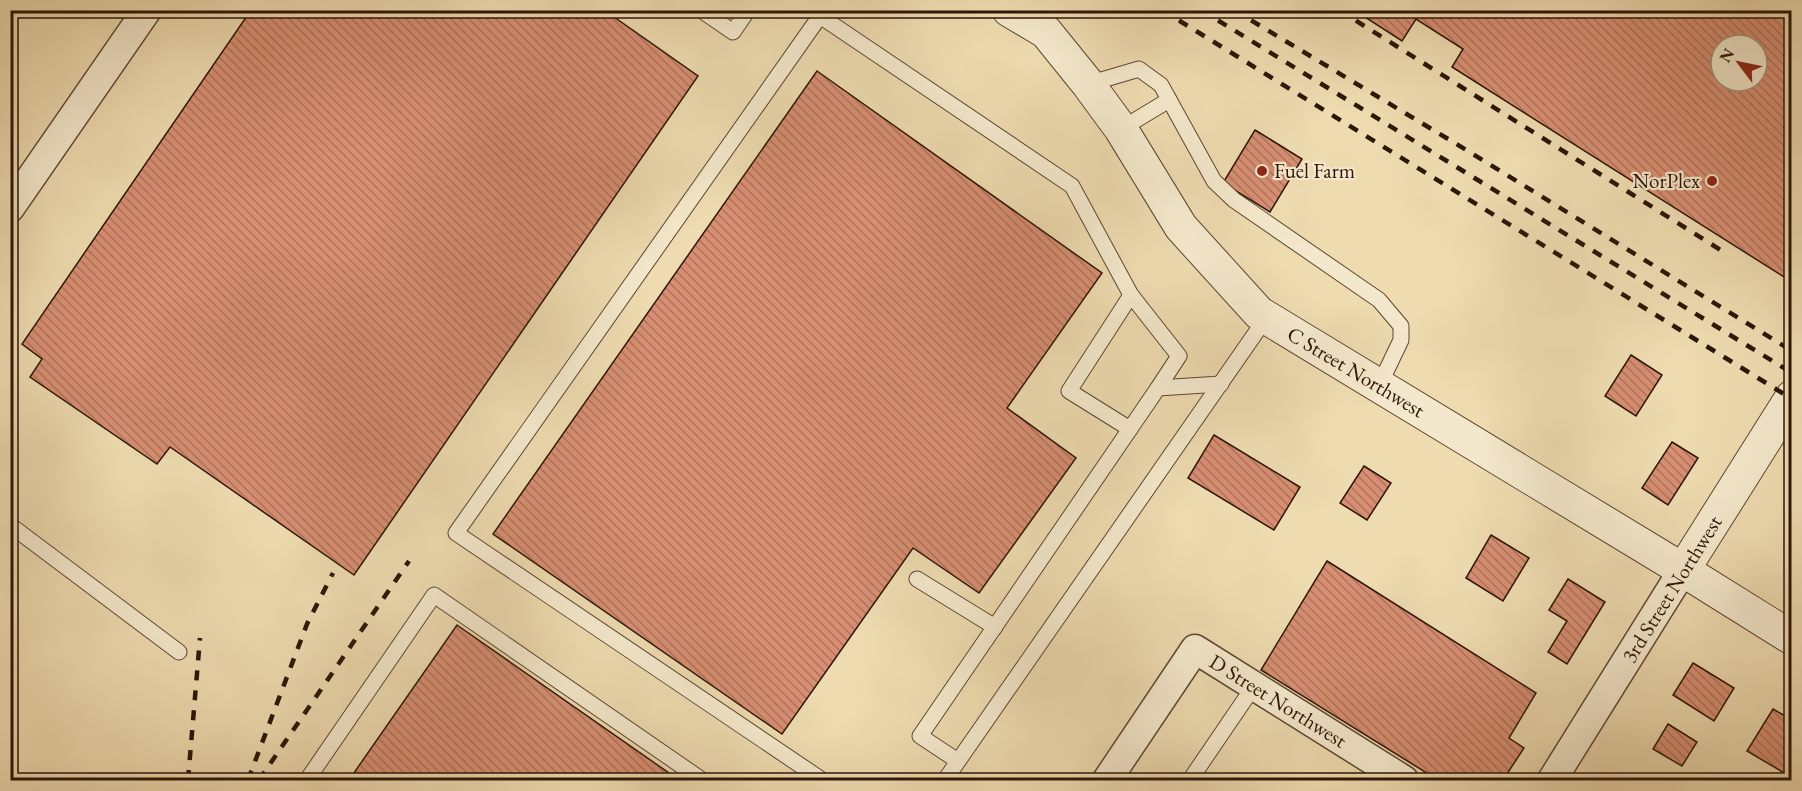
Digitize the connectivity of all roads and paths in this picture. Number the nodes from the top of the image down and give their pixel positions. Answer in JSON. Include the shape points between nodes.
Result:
{"nodes":[{"id":1,"x":147,"y":10,"type":"edge"},
{"id":2,"x":701,"y":10,"type":"edge"},
{"id":3,"x":748,"y":10,"type":"edge"},
{"id":4,"x":1009,"y":10,"type":"edge"},
{"id":5,"x":822,"y":13,"type":"edge"},
{"id":6,"x":1088,"y":84,"type":"junction"},
{"id":7,"x":1169,"y":100,"type":"junction"},
{"id":8,"x":1121,"y":129,"type":"junction"},
{"id":9,"x":10,"y":208,"type":"edge"},
{"id":10,"x":1131,"y":295,"type":"junction"},
{"id":11,"x":1266,"y":318,"type":"junction"},
{"id":12,"x":1221,"y":384,"type":"junction"},
{"id":13,"x":1379,"y":386,"type":"junction"},
{"id":14,"x":1158,"y":388,"type":"junction"},
{"id":15,"x":1791,"y":396,"type":"edge"},
{"id":16,"x":1130,"y":429,"type":"junction"},
{"id":17,"x":10,"y":525,"type":"edge"},
{"id":18,"x":1683,"y":570,"type":"junction"},
{"id":19,"x":917,"y":579,"type":"dead end"},
{"id":20,"x":994,"y":627,"type":"junction"},
{"id":21,"x":1791,"y":638,"type":"edge"},
{"id":22,"x":179,"y":652,"type":"dead end"},
{"id":23,"x":1254,"y":686,"type":"junction"},
{"id":24,"x":958,"y":761,"type":"junction"},
{"id":25,"x":307,"y":780,"type":"edge"},
{"id":26,"x":702,"y":780,"type":"edge"},
{"id":27,"x":822,"y":780,"type":"edge"},
{"id":28,"x":945,"y":780,"type":"edge"},
{"id":29,"x":1107,"y":780,"type":"edge"},
{"id":30,"x":1190,"y":780,"type":"edge"},
{"id":31,"x":1404,"y":780,"type":"edge"},
{"id":32,"x":1552,"y":780,"type":"edge"}],
"edges":[{"from":1,"to":9,"type":"street"},
{"from":2,"to":3,"type":"lane","via":[[734,32]]},
{"from":4,"to":6,"type":"street","name":"C Street Northwest","via":[[1046,32]]},
{"from":5,"to":10,"type":"lane","via":[[1072,186]]},
{"from":5,"to":27,"type":"lane","via":[[456,533]]},
{"from":6,"to":7,"type":"lane","via":[[1139,69],[1161,85]]},
{"from":6,"to":8,"type":"street","name":"C Street Northwest"},
{"from":7,"to":8,"type":"lane"},
{"from":7,"to":13,"type":"lane","via":[[1214,182],[1234,200],[1379,300],[1401,326],[1401,340]]},
{"from":8,"to":11,"type":"street","name":"C Street Northwest","via":[[1181,227]]},
{"from":10,"to":14,"type":"lane","via":[[1179,356]]},
{"from":10,"to":16,"type":"lane","via":[[1069,391]]},
{"from":11,"to":12,"type":"lane"},
{"from":11,"to":13,"type":"street","name":"C Street Northwest"},
{"from":12,"to":14,"type":"lane"},
{"from":12,"to":24,"type":"lane"},
{"from":13,"to":18,"type":"street","name":"C Street Northwest"},
{"from":14,"to":16,"type":"lane"},
{"from":15,"to":18,"type":"street","name":"3rd Street Northwest"},
{"from":16,"to":20,"type":"lane"},
{"from":17,"to":22,"type":"lane"},
{"from":18,"to":21,"type":"street","name":"C Street Northwest"},
{"from":18,"to":32,"type":"street","name":"3rd Street Northwest"},
{"from":19,"to":20,"type":"lane"},
{"from":20,"to":24,"type":"lane","via":[[920,736]]},
{"from":23,"to":29,"type":"street","name":"D Street Northwest","via":[[1195,649]]},
{"from":23,"to":30,"type":"lane"},
{"from":23,"to":31,"type":"street","name":"D Street Northwest"},
{"from":24,"to":28,"type":"lane"},
{"from":25,"to":26,"type":"lane","via":[[434,595]]}]}
